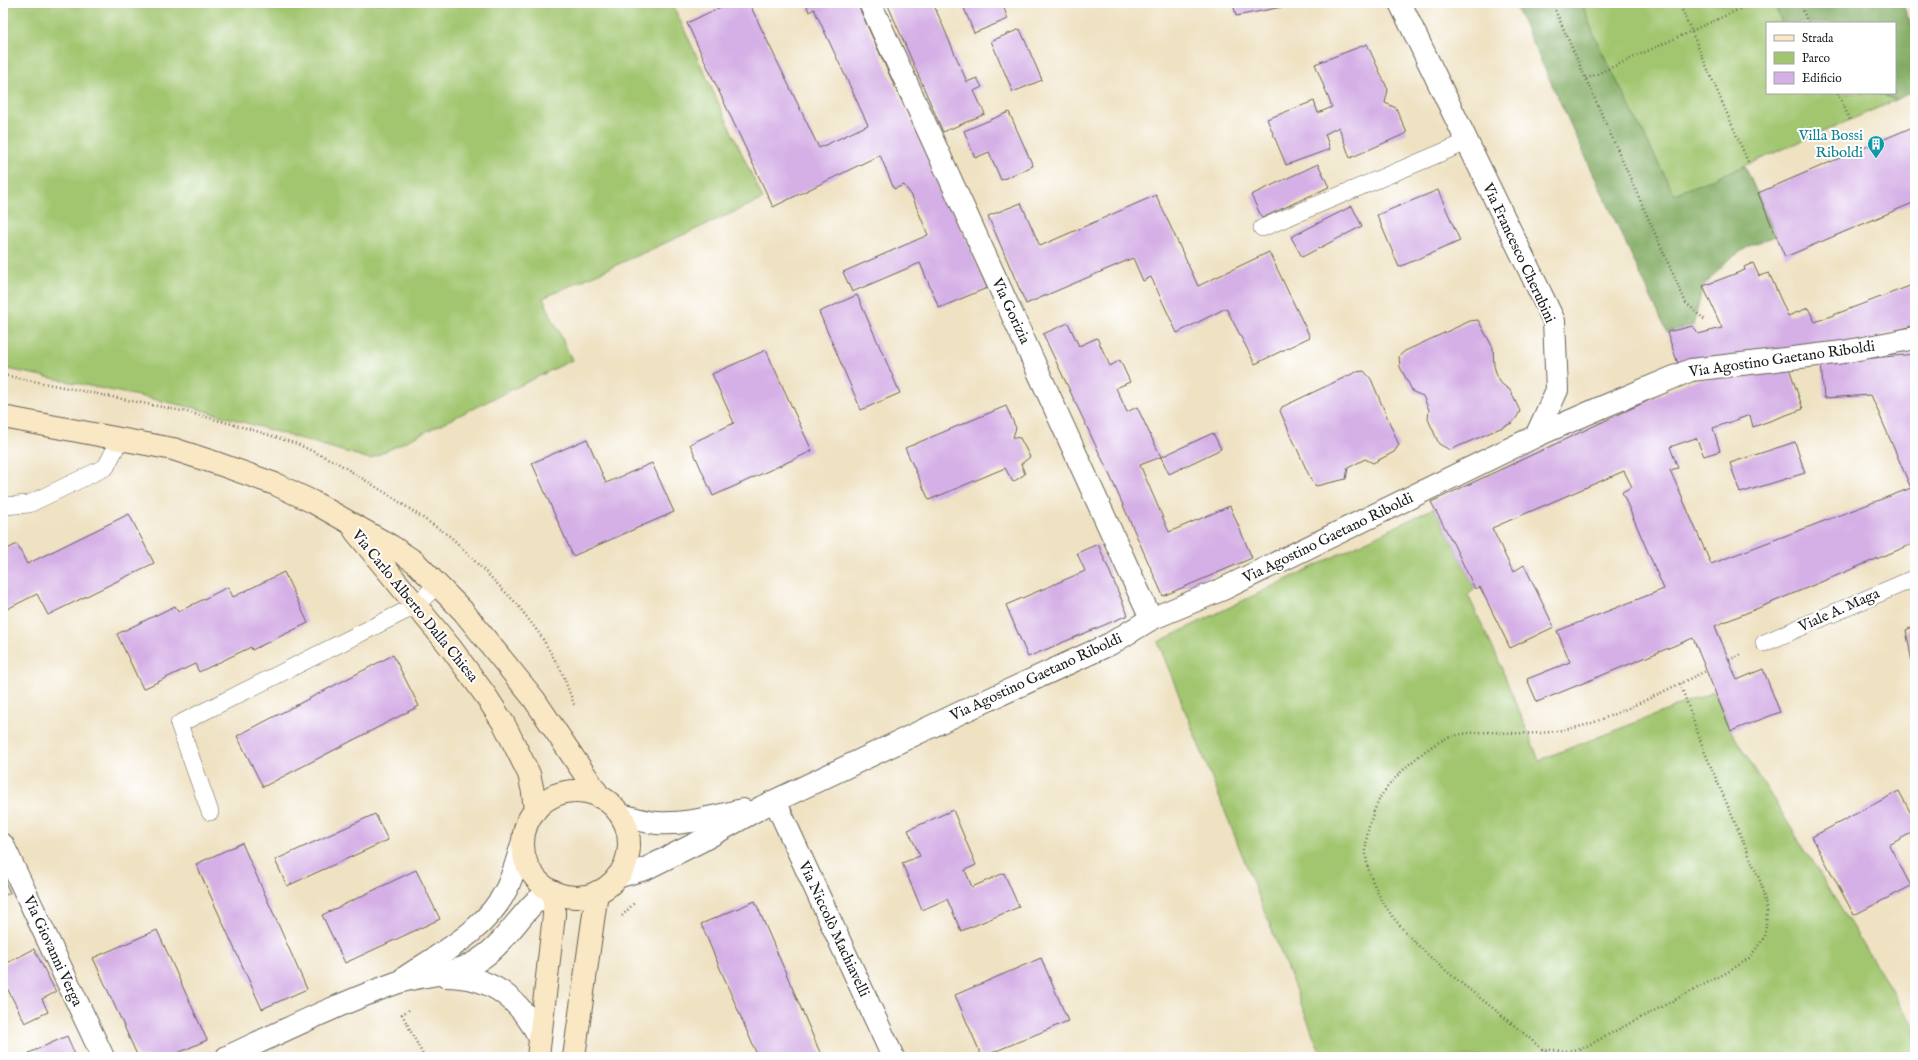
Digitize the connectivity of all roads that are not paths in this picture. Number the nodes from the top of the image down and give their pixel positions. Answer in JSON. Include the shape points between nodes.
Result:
{"nodes":[{"id":1,"x":870,"y":3,"type":"edge"},
{"id":2,"x":1400,"y":3,"type":"edge"},
{"id":3,"x":1467,"y":142,"type":"junction"},
{"id":4,"x":1262,"y":228,"type":"dead end"},
{"id":5,"x":1915,"y":338,"type":"edge"},
{"id":6,"x":3,"y":417,"type":"edge"},
{"id":7,"x":1536,"y":436,"type":"junction"},
{"id":8,"x":120,"y":439,"type":"junction"},
{"id":9,"x":3,"y":506,"type":"edge"},
{"id":10,"x":349,"y":524,"type":"junction"},
{"id":11,"x":1915,"y":578,"type":"edge"},
{"id":12,"x":438,"y":584,"type":"junction"},
{"id":13,"x":415,"y":606,"type":"junction"},
{"id":14,"x":1151,"y":619,"type":"junction"},
{"id":15,"x":1764,"y":643,"type":"dead end"},
{"id":16,"x":600,"y":797,"type":"junction"},
{"id":17,"x":769,"y":804,"type":"junction"},
{"id":18,"x":535,"y":811,"type":"junction"},
{"id":19,"x":210,"y":812,"type":"dead end"},
{"id":20,"x":621,"y":815,"type":"junction"},
{"id":21,"x":523,"y":841,"type":"junction"},
{"id":22,"x":3,"y":845,"type":"edge"},
{"id":23,"x":617,"y":877,"type":"junction"},
{"id":24,"x":553,"y":891,"type":"junction"},
{"id":25,"x":597,"y":892,"type":"junction"},
{"id":26,"x":432,"y":976,"type":"junction"},
{"id":27,"x":398,"y":982,"type":"junction"},
{"id":28,"x":539,"y":1048,"type":"edge"},
{"id":29,"x":103,"y":1057,"type":"edge"},
{"id":30,"x":226,"y":1057,"type":"edge"},
{"id":31,"x":574,"y":1057,"type":"edge"},
{"id":32,"x":893,"y":1057,"type":"edge"}],
"edges":[{"from":1,"to":14,"type":"street","name":"Via Gorizia"},
{"from":2,"to":3,"type":"street","name":"Via Francesco Cherubini"},
{"from":3,"to":4,"type":"lane"},
{"from":3,"to":7,"type":"street","name":"Via Francesco Cherubini","via":[[1554,320],[1557,390]]},
{"from":5,"to":7,"type":"street","name":"Via Agostino Gaetano Riboldi","via":[[1843,352],[1691,370]]},
{"from":6,"to":8,"type":"street"},
{"from":7,"to":14,"type":"street","name":"Via Agostino Gaetano Riboldi","via":[[1223,589]]},
{"from":8,"to":9,"type":"lane","via":[[106,467],[29,504]]},
{"from":8,"to":10,"type":"street","via":[[173,449],[275,484],[313,502]]},
{"from":10,"to":12,"type":"street","name":"Via Carlo Alberto Dalla Chiesa","via":[[415,562]]},
{"from":10,"to":13,"type":"street","name":"Via Carlo Alberto Dalla Chiesa"},
{"from":11,"to":15,"type":"lane","name":"Viale A. Maga"},
{"from":12,"to":13,"type":"lane"},
{"from":12,"to":16,"type":"street","name":"Via Carlo Alberto Dalla Chiesa","via":[[463,610],[534,699]]},
{"from":13,"to":18,"type":"street","name":"Via Carlo Alberto Dalla Chiesa","via":[[451,648],[504,724],[529,774]]},
{"from":13,"to":19,"type":"lane","via":[[179,724]]},
{"from":14,"to":17,"type":"street","name":"Via Agostino Gaetano Riboldi","via":[[1110,644]]},
{"from":16,"to":18,"type":"street","via":[[584,791],[563,793],[547,800]]},
{"from":16,"to":20,"type":"street"},
{"from":17,"to":20,"type":"street","name":"Via Agostino Gaetano Riboldi","via":[[674,823],[656,823]]},
{"from":17,"to":23,"type":"street","name":"Via Agostino Gaetano Riboldi","via":[[701,842],[645,869]]},
{"from":17,"to":32,"type":"street","name":"Via Niccolò Machiavelli"},
{"from":18,"to":21,"type":"street","via":[[527,824]]},
{"from":20,"to":23,"type":"street","via":[[629,841],[624,868]]},
{"from":21,"to":24,"type":"street","via":[[525,858],[531,872]]},
{"from":21,"to":27,"type":"street","via":[[507,888],[486,918],[469,935]]},
{"from":22,"to":29,"type":"street","name":"Via Giovanni Verga"},
{"from":23,"to":25,"type":"street"},
{"from":24,"to":25,"type":"street","via":[[574,897]]},
{"from":24,"to":26,"type":"street","via":[[534,903],[491,952],[453,972]]},
{"from":24,"to":28,"type":"street","via":[[554,915]]},
{"from":25,"to":31,"type":"street"},
{"from":26,"to":27,"type":"street"},
{"from":26,"to":28,"type":"street","via":[[470,979],[506,994],[521,1008]]},
{"from":27,"to":30,"type":"street","via":[[353,999]]}]}
